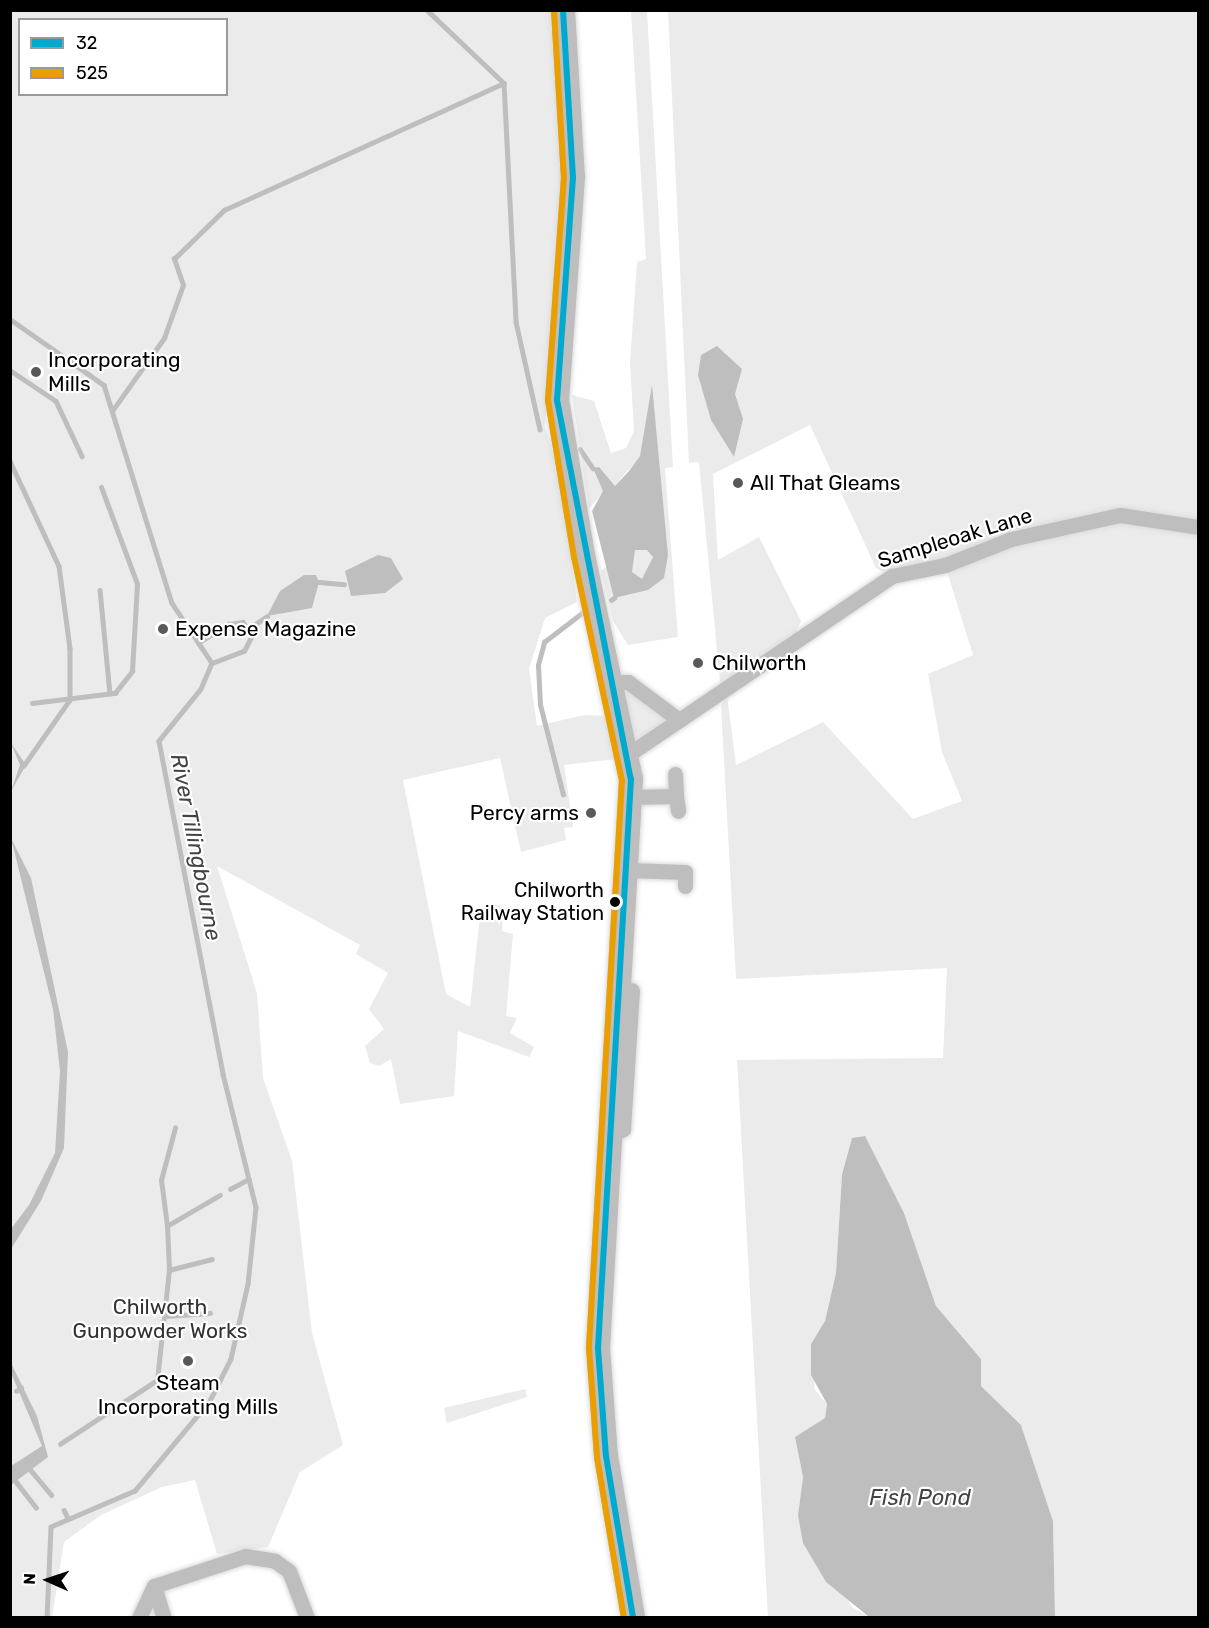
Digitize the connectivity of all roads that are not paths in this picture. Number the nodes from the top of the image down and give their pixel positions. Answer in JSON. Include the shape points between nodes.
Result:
{"nodes":[{"id":1,"x":563,"y":10,"type":"edge"},
{"id":2,"x":1198,"y":527,"type":"edge"},
{"id":3,"x":612,"y":682,"type":"junction"},
{"id":4,"x":679,"y":720,"type":"junction"},
{"id":5,"x":629,"y":754,"type":"junction"},
{"id":6,"x":675,"y":774,"type":"dead end"},
{"id":7,"x":632,"y":797,"type":"junction"},
{"id":8,"x":628,"y":870,"type":"junction"},
{"id":9,"x":685,"y":874,"type":"dead end"},
{"id":10,"x":632,"y":990,"type":"dead end"},
{"id":11,"x":622,"y":1052,"type":"junction"},
{"id":12,"x":154,"y":1586,"type":"junction"},
{"id":13,"x":139,"y":1617,"type":"edge"},
{"id":14,"x":164,"y":1617,"type":"edge"},
{"id":15,"x":307,"y":1617,"type":"edge"},
{"id":16,"x":633,"y":1617,"type":"edge"}],
"edges":[{"from":1,"to":3,"type":"main road","via":[[573,177],[557,400],[583,555]]},
{"from":2,"to":4,"type":"street","name":"Sampleoak Lane","via":[[1120,515],[1011,539],[945,565],[892,576]]},
{"from":3,"to":4,"type":"street","via":[[628,682]]},
{"from":3,"to":5,"type":"main road"},
{"from":4,"to":5,"type":"street","name":"Sampleoak Lane"},
{"from":5,"to":7,"type":"main road"},
{"from":6,"to":7,"type":"street","via":[[677,803]]},
{"from":7,"to":8,"type":"main road"},
{"from":8,"to":9,"type":"street"},
{"from":8,"to":11,"type":"main road"},
{"from":10,"to":11,"type":"street"},
{"from":11,"to":16,"type":"main road","via":[[610,1136],[600,1263],[600,1400]]},
{"from":12,"to":13,"type":"street"},
{"from":12,"to":14,"type":"street"},
{"from":12,"to":15,"type":"street","via":[[233,1558],[261,1556],[288,1571]]}]}
